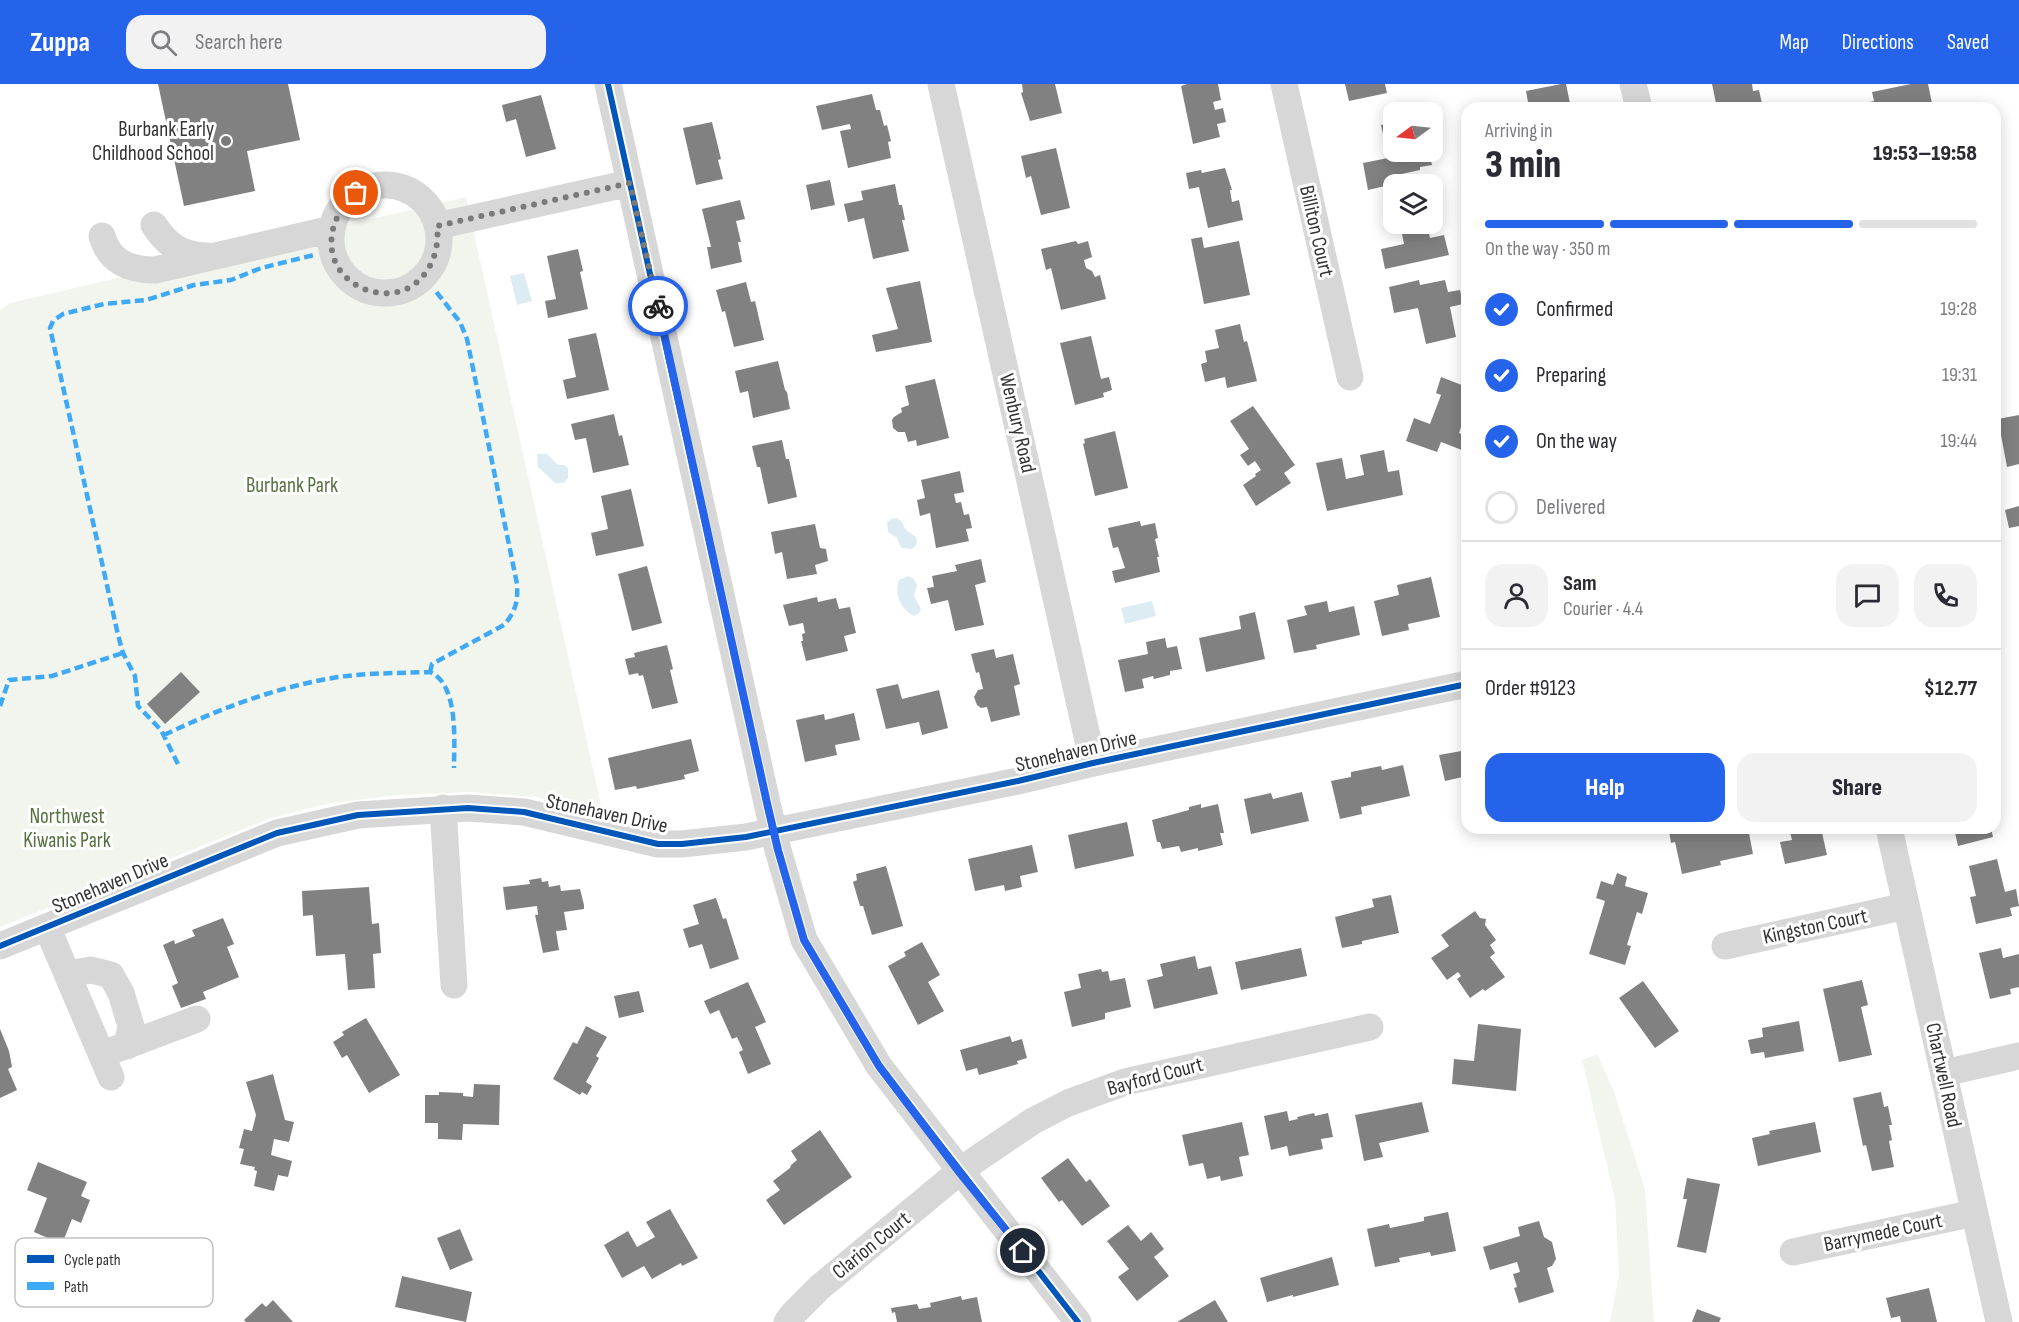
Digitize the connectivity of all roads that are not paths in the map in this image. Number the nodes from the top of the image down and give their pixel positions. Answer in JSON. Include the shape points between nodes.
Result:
{"nodes":[{"id":1,"x":608,"y":84,"type":"edge"},
{"id":2,"x":941,"y":84,"type":"edge"},
{"id":3,"x":1284,"y":84,"type":"edge"},
{"id":4,"x":1633,"y":84,"type":"edge"},
{"id":5,"x":1638,"y":102,"type":"edge"},
{"id":6,"x":630,"y":183,"type":"junction"},
{"id":7,"x":154,"y":225,"type":"dead end"},
{"id":8,"x":437,"y":226,"type":"junction"},
{"id":9,"x":332,"y":229,"type":"junction"},
{"id":10,"x":102,"y":236,"type":"dead end"},
{"id":11,"x":217,"y":255,"type":"junction"},
{"id":12,"x":1350,"y":377,"type":"dead end"},
{"id":13,"x":1461,"y":685,"type":"edge"},
{"id":14,"x":1093,"y":763,"type":"junction"},
{"id":15,"x":443,"y":808,"type":"junction"},
{"id":16,"x":774,"y":831,"type":"junction"},
{"id":17,"x":1890,"y":834,"type":"edge"},
{"id":18,"x":1906,"y":906,"type":"junction"},
{"id":19,"x":47,"y":927,"type":"junction"},
{"id":20,"x":0,"y":946,"type":"edge"},
{"id":21,"x":1725,"y":946,"type":"dead end"},
{"id":22,"x":67,"y":974,"type":"junction"},
{"id":23,"x":454,"y":985,"type":"dead end"},
{"id":24,"x":196,"y":1019,"type":"dead end"},
{"id":25,"x":1370,"y":1027,"type":"dead end"},
{"id":26,"x":127,"y":1046,"type":"junction"},
{"id":27,"x":2019,"y":1056,"type":"edge"},
{"id":28,"x":1944,"y":1073,"type":"junction"},
{"id":29,"x":960,"y":1173,"type":"junction"},
{"id":30,"x":1974,"y":1213,"type":"junction"},
{"id":31,"x":1793,"y":1252,"type":"dead end"},
{"id":32,"x":787,"y":1322,"type":"edge"},
{"id":33,"x":1078,"y":1322,"type":"edge"},
{"id":34,"x":1999,"y":1322,"type":"edge"}],
"edges":[{"from":1,"to":6,"type":"street"},
{"from":2,"to":14,"type":"street","name":"Wenbury Road"},
{"from":3,"to":12,"type":"street","name":"Billiton Court"},
{"from":4,"to":5,"type":"street"},
{"from":6,"to":8,"type":"street"},
{"from":6,"to":16,"type":"street"},
{"from":7,"to":11,"type":"street","via":[[178,251]]},
{"from":8,"to":9,"type":"street","via":[[432,212],[412,192],[384,185],[356,193],[345,203]]},
{"from":8,"to":9,"type":"street","via":[[437,251],[426,274],[405,289],[380,292],[356,284],[339,266],[331,241]]},
{"from":9,"to":11,"type":"street"},
{"from":10,"to":11,"type":"street","via":[[115,259],[140,270]]},
{"from":13,"to":14,"type":"street","name":"Stonehaven Drive"},
{"from":14,"to":16,"type":"street","name":"Stonehaven Drive"},
{"from":15,"to":16,"type":"street","name":"Stonehaven Drive","via":[[524,812],[658,844]]},
{"from":15,"to":19,"type":"street","name":"Stonehaven Drive","via":[[358,815],[276,833]]},
{"from":15,"to":23,"type":"street"},
{"from":16,"to":29,"type":"street","via":[[804,940],[879,1066]]},
{"from":17,"to":18,"type":"street","name":"Chartwell Road"},
{"from":18,"to":21,"type":"street","name":"Kingston Court"},
{"from":18,"to":28,"type":"street","name":"Chartwell Road"},
{"from":19,"to":20,"type":"street","name":"Stonehaven Drive"},
{"from":19,"to":22,"type":"street"},
{"from":22,"to":26,"type":"street","via":[[91,970],[111,975],[131,1026]]},
{"from":22,"to":26,"type":"street","via":[[106,1065]]},
{"from":24,"to":26,"type":"street"},
{"from":25,"to":29,"type":"street","name":"Bayford Court","via":[[1125,1082],[1033,1121]]},
{"from":27,"to":28,"type":"street"},
{"from":28,"to":30,"type":"street","name":"Chartwell Road"},
{"from":29,"to":32,"type":"street","name":"Clarion Court","via":[[820,1287]]},
{"from":29,"to":33,"type":"street"},
{"from":30,"to":31,"type":"street","name":"Barrymede Court"},
{"from":30,"to":34,"type":"street","name":"Chartwell Road"}]}
